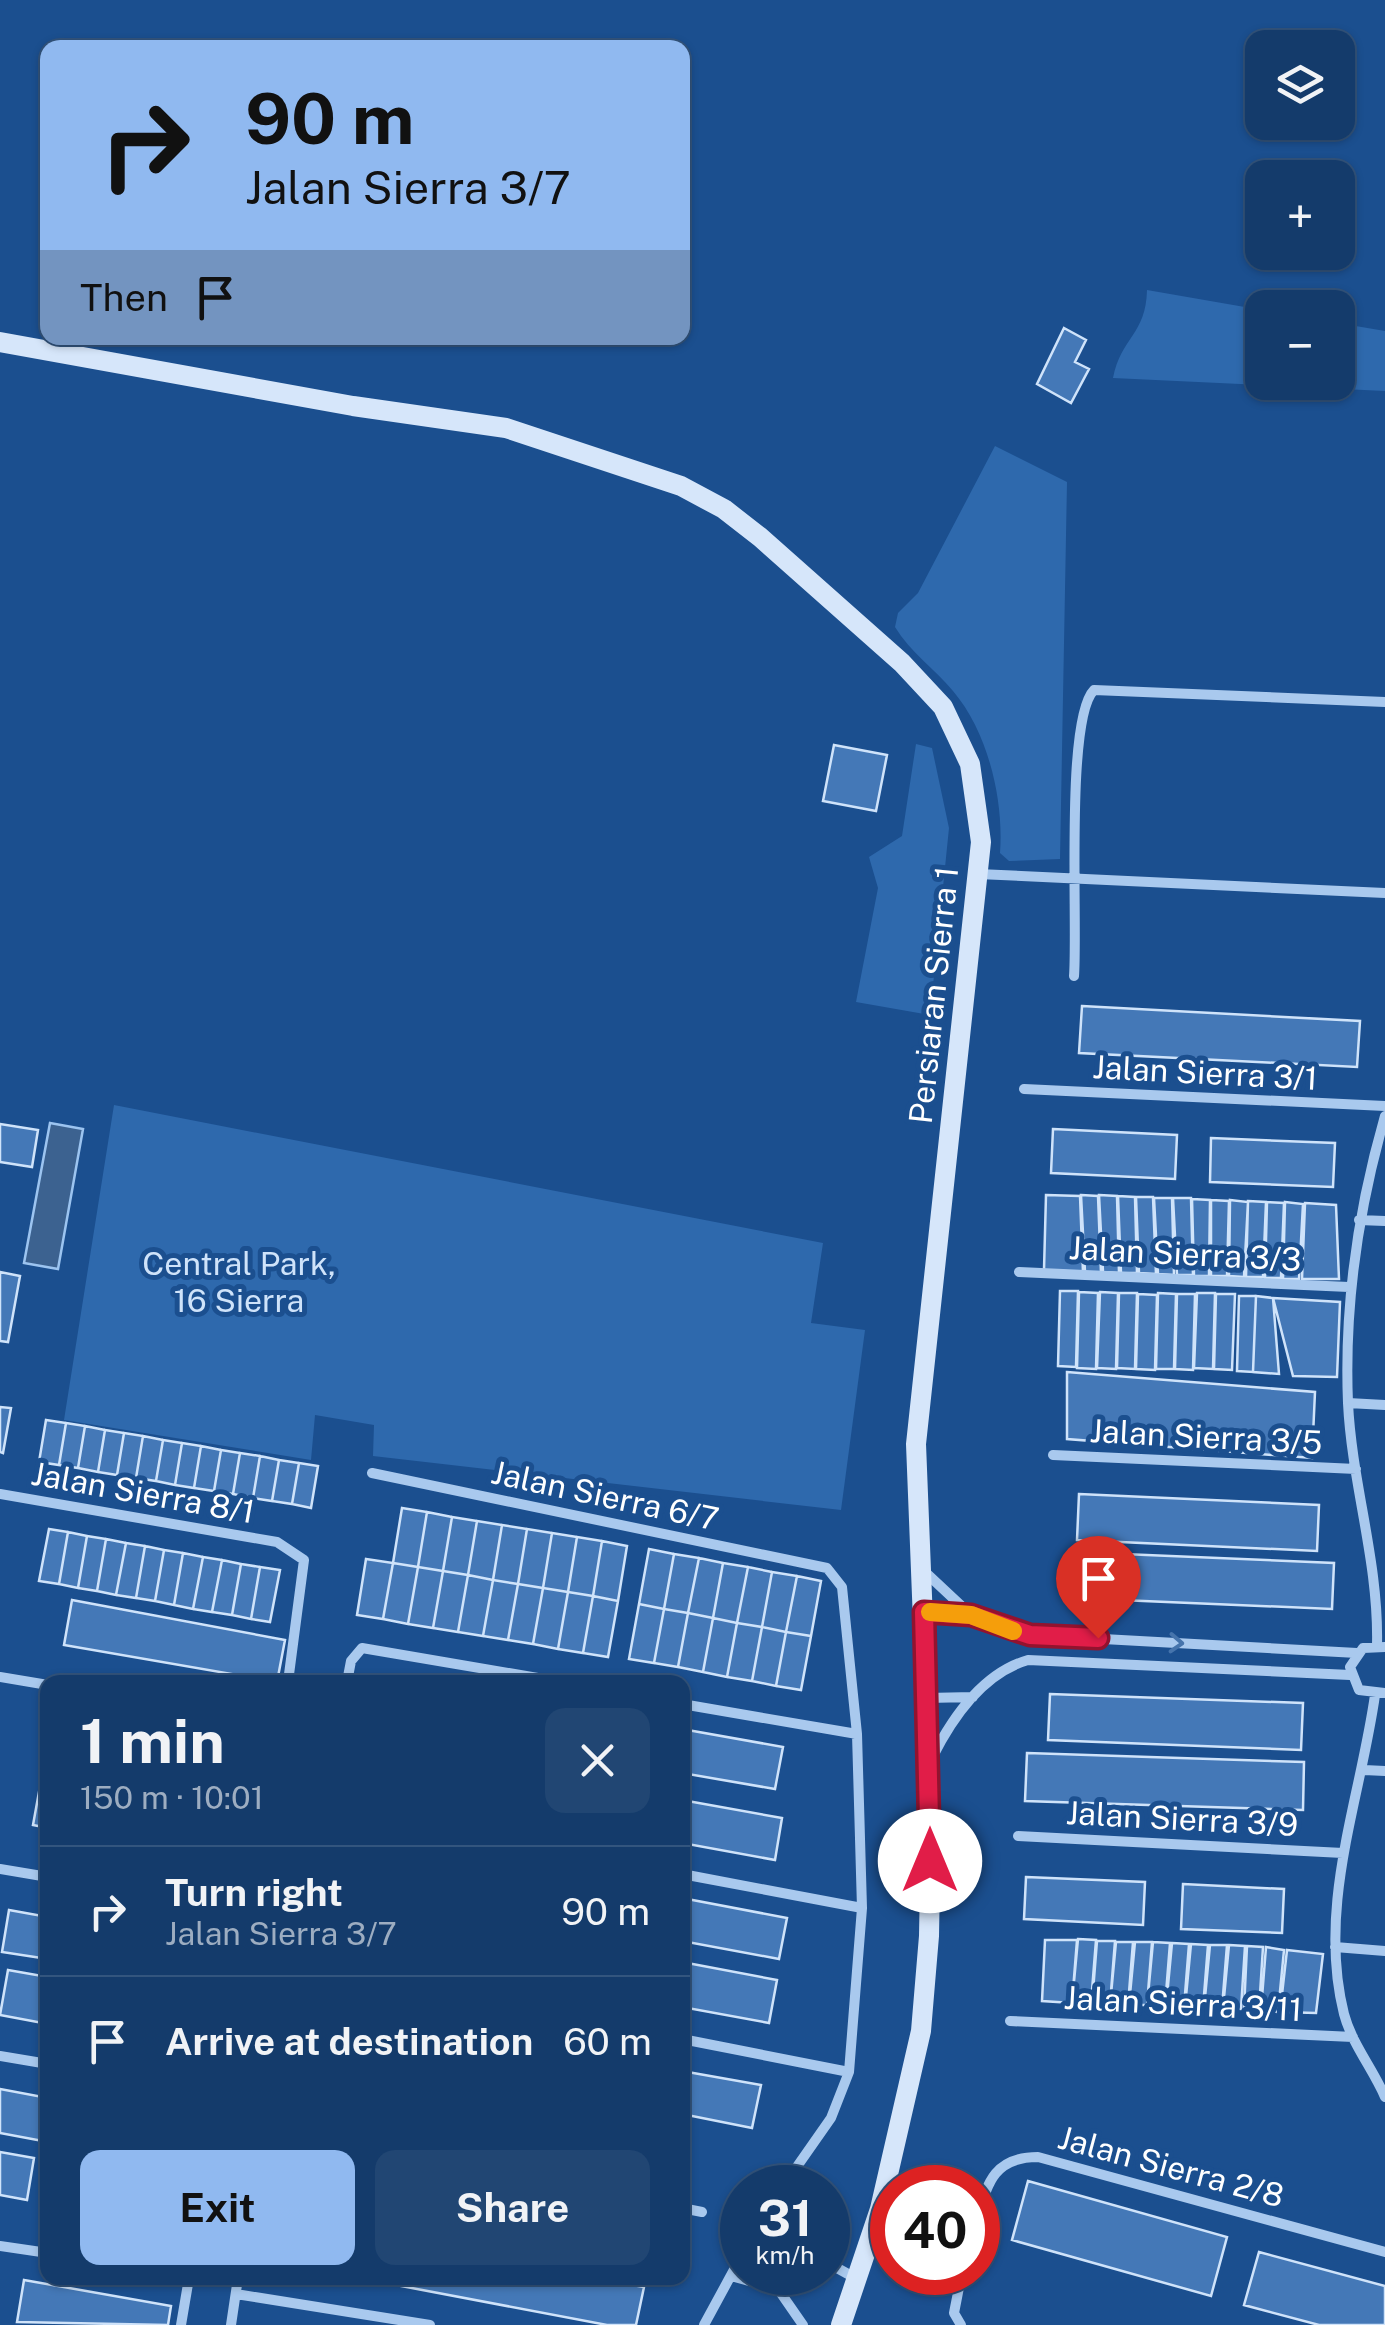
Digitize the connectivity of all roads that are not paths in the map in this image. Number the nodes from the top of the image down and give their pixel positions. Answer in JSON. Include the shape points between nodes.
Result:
{"nodes":[{"id":1,"x":0,"y":342,"type":"edge"},
{"id":2,"x":1385,"y":702,"type":"edge"},
{"id":3,"x":977,"y":874,"type":"junction"},
{"id":4,"x":1072,"y":877,"type":"junction"},
{"id":5,"x":1385,"y":892,"type":"edge"},
{"id":6,"x":1074,"y":976,"type":"dead end"},
{"id":7,"x":1024,"y":1089,"type":"dead end"},
{"id":8,"x":1385,"y":1106,"type":"edge"},
{"id":9,"x":1385,"y":1116,"type":"edge"},
{"id":10,"x":1359,"y":1220,"type":"junction"},
{"id":11,"x":1385,"y":1222,"type":"edge"},
{"id":12,"x":1019,"y":1272,"type":"dead end"},
{"id":13,"x":1350,"y":1286,"type":"junction"},
{"id":14,"x":1348,"y":1403,"type":"junction"},
{"id":15,"x":1385,"y":1405,"type":"edge"},
{"id":16,"x":1053,"y":1455,"type":"dead end"},
{"id":17,"x":1356,"y":1469,"type":"junction"},
{"id":18,"x":372,"y":1473,"type":"dead end"},
{"id":19,"x":1,"y":1494,"type":"edge"},
{"id":20,"x":0,"y":1511,"type":"edge"},
{"id":21,"x":923,"y":1571,"type":"junction"},
{"id":22,"x":1382,"y":1588,"type":"edge"},
{"id":23,"x":924,"y":1612,"type":"junction"},
{"id":24,"x":971,"y":1615,"type":"junction"},
{"id":25,"x":1030,"y":1635,"type":"junction"},
{"id":26,"x":1131,"y":1640,"type":"junction"},
{"id":27,"x":1381,"y":1646,"type":"edge"},
{"id":28,"x":1245,"y":1647,"type":"junction"},
{"id":29,"x":1356,"y":1653,"type":"junction"},
{"id":30,"x":1028,"y":1660,"type":"junction"},
{"id":31,"x":1132,"y":1665,"type":"junction"},
{"id":32,"x":1244,"y":1670,"type":"junction"},
{"id":33,"x":289,"y":1675,"type":"edge"},
{"id":34,"x":348,"y":1675,"type":"edge"},
{"id":35,"x":521,"y":1675,"type":"edge"},
{"id":36,"x":1350,"y":1675,"type":"junction"},
{"id":37,"x":0,"y":1677,"type":"edge"},
{"id":38,"x":40,"y":1684,"type":"edge"},
{"id":39,"x":1380,"y":1694,"type":"edge"},
{"id":40,"x":927,"y":1698,"type":"junction"},
{"id":41,"x":974,"y":1698,"type":"junction"},
{"id":42,"x":690,"y":1705,"type":"edge"},
{"id":43,"x":857,"y":1734,"type":"junction"},
{"id":44,"x":929,"y":1764,"type":"junction"},
{"id":45,"x":1364,"y":1770,"type":"junction"},
{"id":46,"x":1385,"y":1771,"type":"edge"},
{"id":47,"x":1018,"y":1836,"type":"dead end"},
{"id":48,"x":1344,"y":1852,"type":"junction"},
{"id":49,"x":0,"y":1869,"type":"edge"},
{"id":50,"x":40,"y":1876,"type":"edge"},
{"id":51,"x":690,"y":1876,"type":"edge"},
{"id":52,"x":862,"y":1908,"type":"junction"},
{"id":53,"x":1335,"y":1948,"type":"junction"},
{"id":54,"x":1385,"y":1951,"type":"edge"},
{"id":55,"x":1010,"y":2021,"type":"dead end"},
{"id":56,"x":1353,"y":2037,"type":"junction"},
{"id":57,"x":690,"y":2041,"type":"edge"},
{"id":58,"x":0,"y":2056,"type":"edge"},
{"id":59,"x":40,"y":2063,"type":"edge"},
{"id":60,"x":849,"y":2072,"type":"junction"},
{"id":61,"x":1385,"y":2097,"type":"edge"},
{"id":62,"x":798,"y":2165,"type":"edge"},
{"id":63,"x":1000,"y":2166,"type":"edge"},
{"id":64,"x":690,"y":2210,"type":"edge"},
{"id":65,"x":702,"y":2212,"type":"dead end"},
{"id":66,"x":0,"y":2246,"type":"edge"},
{"id":67,"x":1385,"y":2252,"type":"edge"},
{"id":68,"x":40,"y":2253,"type":"edge"},
{"id":69,"x":850,"y":2275,"type":"edge"},
{"id":70,"x":857,"y":2278,"type":"junction"},
{"id":71,"x":187,"y":2285,"type":"edge"},
{"id":72,"x":237,"y":2285,"type":"edge"},
{"id":73,"x":236,"y":2294,"type":"junction"},
{"id":74,"x":721,"y":2295,"type":"edge"},
{"id":75,"x":782,"y":2295,"type":"edge"},
{"id":76,"x":958,"y":2295,"type":"edge"},
{"id":77,"x":180,"y":2325,"type":"edge"},
{"id":78,"x":230,"y":2325,"type":"edge"},
{"id":79,"x":430,"y":2325,"type":"edge"},
{"id":80,"x":704,"y":2325,"type":"edge"},
{"id":81,"x":803,"y":2325,"type":"edge"},
{"id":82,"x":841,"y":2325,"type":"edge"},
{"id":83,"x":960,"y":2325,"type":"edge"}],
"edges":[{"from":1,"to":3,"type":"street","name":"Persiaran Sierra 1","via":[[506,428],[680,486],[724,510],[943,706],[970,764],[981,842]]},
{"from":2,"to":4,"type":"street","via":[[1094,690],[1080,719]]},
{"from":3,"to":4,"type":"street"},
{"from":3,"to":21,"type":"street","name":"Persiaran Sierra 1","via":[[916,1444]]},
{"from":4,"to":5,"type":"street"},
{"from":4,"to":6,"type":"street","via":[[1078,915]]},
{"from":7,"to":8,"type":"street","name":"Jalan Sierra 3/1"},
{"from":9,"to":10,"type":"street"},
{"from":10,"to":11,"type":"street"},
{"from":10,"to":13,"type":"street"},
{"from":12,"to":13,"type":"street","name":"Jalan Sierra 3/3"},
{"from":13,"to":14,"type":"street"},
{"from":14,"to":15,"type":"street"},
{"from":14,"to":17,"type":"street"},
{"from":16,"to":17,"type":"street","name":"Jalan Sierra 3/5"},
{"from":17,"to":22,"type":"street"},
{"from":18,"to":43,"type":"street","name":"Jalan Sierra 6/7","via":[[827,1568],[842,1587]]},
{"from":19,"to":20,"type":"street"},
{"from":19,"to":33,"type":"street","name":"Jalan Sierra 8/1","via":[[277,1542],[304,1560]]},
{"from":21,"to":23,"type":"street","name":"Persiaran Sierra 1"},
{"from":21,"to":24,"type":"street"},
{"from":22,"to":27,"type":"street"},
{"from":23,"to":24,"type":"street"},
{"from":23,"to":40,"type":"street","name":"Persiaran Sierra 1"},
{"from":24,"to":25,"type":"street"},
{"from":25,"to":26,"type":"street"},
{"from":25,"to":30,"type":"street"},
{"from":26,"to":28,"type":"street","one_way":true},
{"from":26,"to":31,"type":"street"},
{"from":27,"to":29,"type":"street"},
{"from":28,"to":29,"type":"street"},
{"from":28,"to":32,"type":"street"},
{"from":29,"to":36,"type":"street"},
{"from":30,"to":31,"type":"street"},
{"from":30,"to":41,"type":"street","via":[[1010,1666]]},
{"from":31,"to":32,"type":"street"},
{"from":32,"to":36,"type":"street"},
{"from":34,"to":35,"type":"street","via":[[362,1648]]},
{"from":36,"to":39,"type":"street","via":[[1359,1690]]},
{"from":37,"to":38,"type":"street"},
{"from":39,"to":45,"type":"street"},
{"from":40,"to":41,"type":"street"},
{"from":40,"to":44,"type":"street","name":"Persiaran Sierra 1"},
{"from":41,"to":44,"type":"street","via":[[957,1714]]},
{"from":42,"to":43,"type":"street"},
{"from":43,"to":52,"type":"street"},
{"from":44,"to":70,"type":"street","name":"Persiaran Sierra 1","via":[[930,1936],[921,2030],[880,2209]]},
{"from":45,"to":46,"type":"street"},
{"from":45,"to":48,"type":"street"},
{"from":47,"to":48,"type":"street","name":"Jalan Sierra 3/9"},
{"from":48,"to":53,"type":"street","via":[[1334,1903]]},
{"from":49,"to":50,"type":"street"},
{"from":51,"to":52,"type":"street"},
{"from":52,"to":60,"type":"street"},
{"from":53,"to":54,"type":"street"},
{"from":53,"to":56,"type":"street"},
{"from":55,"to":56,"type":"street","name":"Jalan Sierra 3/11"},
{"from":56,"to":61,"type":"street"},
{"from":57,"to":60,"type":"street"},
{"from":58,"to":59,"type":"street"},
{"from":60,"to":62,"type":"street","via":[[831,2118]]},
{"from":63,"to":67,"type":"street","name":"Jalan Sierra 2/8","via":[[1038,2157]]},
{"from":64,"to":65,"type":"street"},
{"from":66,"to":68,"type":"street"},
{"from":69,"to":70,"type":"street"},
{"from":70,"to":82,"type":"street","name":"Persiaran Sierra 1"},
{"from":71,"to":77,"type":"street"},
{"from":72,"to":73,"type":"street"},
{"from":73,"to":78,"type":"street"},
{"from":73,"to":79,"type":"street"},
{"from":74,"to":80,"type":"street"},
{"from":75,"to":81,"type":"street"},
{"from":76,"to":83,"type":"street"}]}
